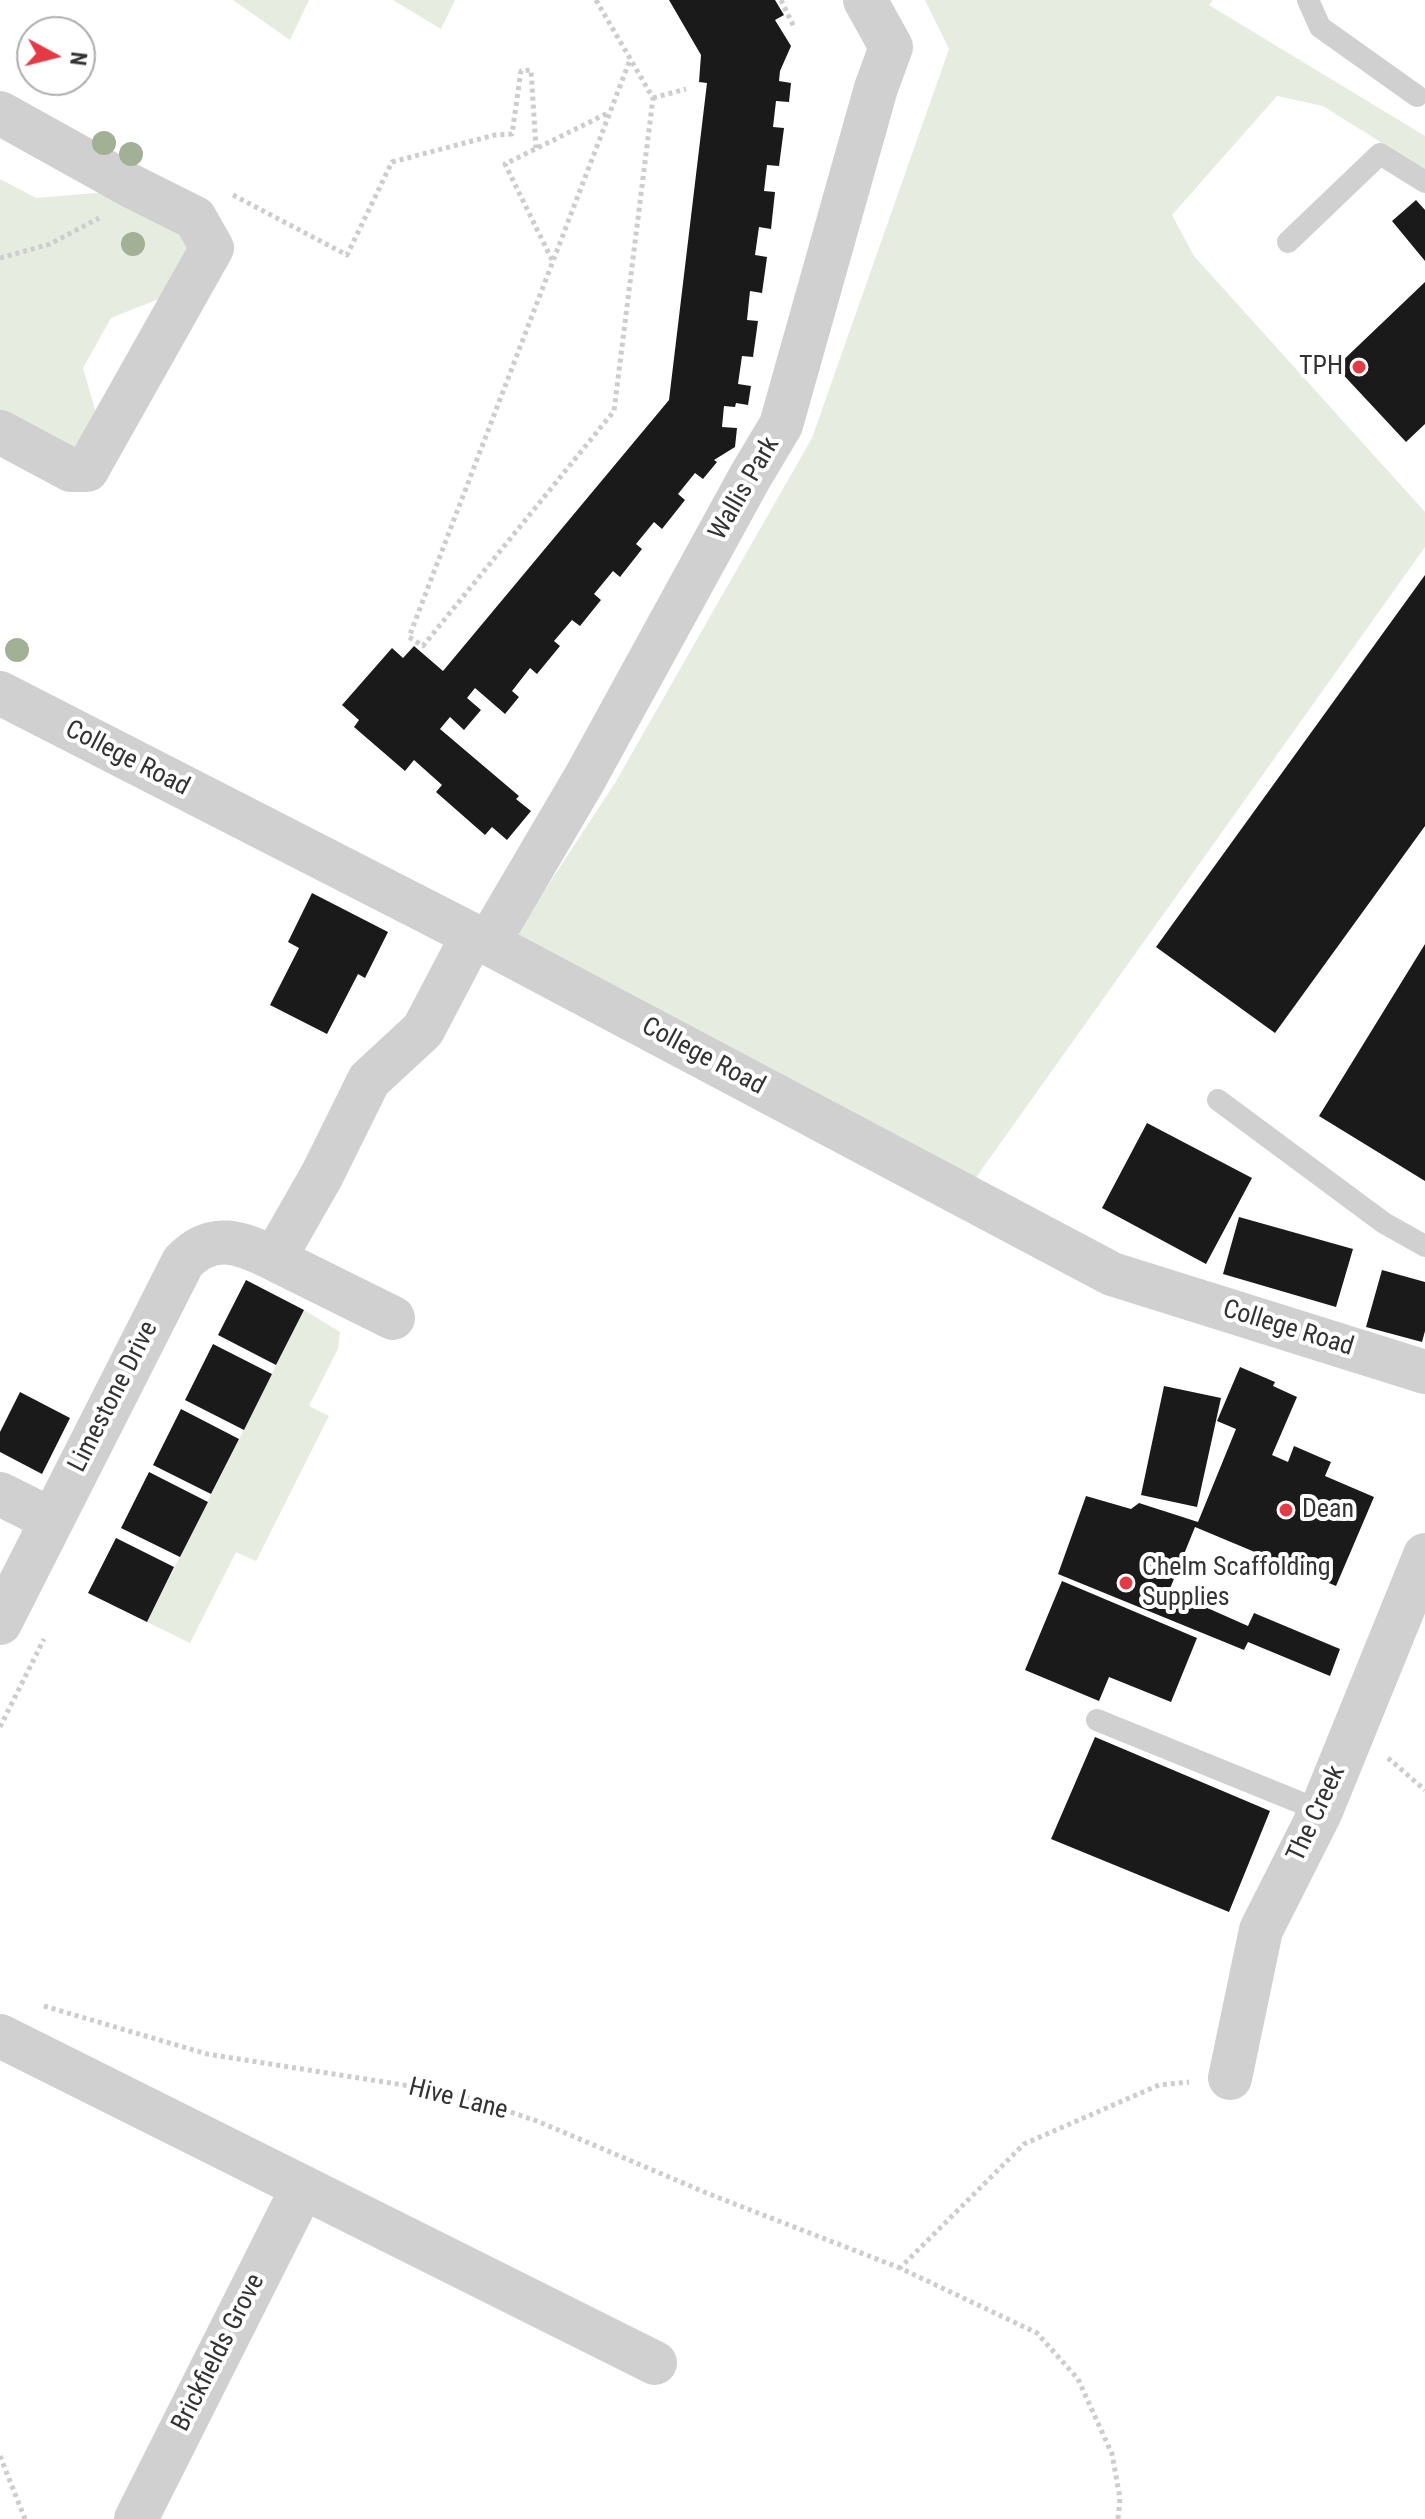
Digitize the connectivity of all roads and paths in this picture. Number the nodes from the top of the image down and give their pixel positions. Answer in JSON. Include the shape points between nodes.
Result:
{"nodes":[{"id":1,"x":596,"y":0,"type":"edge"},
{"id":2,"x":781,"y":0,"type":"edge"},
{"id":3,"x":865,"y":0,"type":"edge"},
{"id":4,"x":1308,"y":0,"type":"edge"},
{"id":5,"x":795,"y":29,"type":"dead end"},
{"id":6,"x":630,"y":60,"type":"junction"},
{"id":7,"x":686,"y":89,"type":"dead end"},
{"id":8,"x":1417,"y":96,"type":"dead end"},
{"id":9,"x":653,"y":98,"type":"junction"},
{"id":10,"x":609,"y":112,"type":"junction"},
{"id":11,"x":0,"y":113,"type":"edge"},
{"id":12,"x":536,"y":148,"type":"junction"},
{"id":13,"x":1425,"y":182,"type":"edge"},
{"id":14,"x":133,"y":187,"type":"junction"},
{"id":15,"x":221,"y":189,"type":"dead end"},
{"id":16,"x":1288,"y":242,"type":"dead end"},
{"id":17,"x":0,"y":258,"type":"edge"},
{"id":18,"x":553,"y":261,"type":"junction"},
{"id":19,"x":0,"y":432,"type":"edge"},
{"id":20,"x":5,"y":707,"type":"edge"},
{"id":21,"x":480,"y":939,"type":"junction"},
{"id":22,"x":1218,"y":1100,"type":"dead end"},
{"id":23,"x":1425,"y":1246,"type":"edge"},
{"id":24,"x":274,"y":1259,"type":"junction"},
{"id":25,"x":393,"y":1318,"type":"dead end"},
{"id":26,"x":1425,"y":1372,"type":"edge"},
{"id":27,"x":0,"y":1494,"type":"edge"},
{"id":28,"x":52,"y":1520,"type":"junction"},
{"id":29,"x":1425,"y":1555,"type":"edge"},
{"id":30,"x":0,"y":1623,"type":"edge"},
{"id":31,"x":49,"y":1630,"type":"dead end"},
{"id":32,"x":1097,"y":1720,"type":"dead end"},
{"id":33,"x":0,"y":1727,"type":"edge"},
{"id":34,"x":1321,"y":1811,"type":"junction"},
{"id":35,"x":36,"y":2004,"type":"dead end"},
{"id":36,"x":0,"y":2036,"type":"edge"},
{"id":37,"x":1230,"y":2078,"type":"joint"},
{"id":38,"x":303,"y":2187,"type":"junction"},
{"id":39,"x":900,"y":2268,"type":"junction"},
{"id":40,"x":655,"y":2363,"type":"dead end"},
{"id":41,"x":0,"y":2456,"type":"edge"},
{"id":42,"x":25,"y":2519,"type":"edge"},
{"id":43,"x":136,"y":2519,"type":"edge"},
{"id":44,"x":1118,"y":2519,"type":"edge"}],
"edges":[{"from":1,"to":6,"type":"path"},
{"from":2,"to":5,"type":"path"},
{"from":3,"to":21,"type":"street","name":"Wallis Park","via":[[891,47],[781,425],[585,778]]},
{"from":4,"to":8,"type":"lane","via":[[1320,27]]},
{"from":6,"to":9,"type":"path"},
{"from":6,"to":10,"type":"path"},
{"from":7,"to":9,"type":"path"},
{"from":9,"to":18,"type":"path","via":[[614,411],[423,646],[409,637]]},
{"from":10,"to":12,"type":"path"},
{"from":10,"to":18,"type":"path"},
{"from":11,"to":14,"type":"street"},
{"from":12,"to":15,"type":"path","via":[[531,70],[521,71],[512,134],[392,162],[347,255]]},
{"from":12,"to":18,"type":"path","via":[[505,164]]},
{"from":13,"to":16,"type":"lane","via":[[1380,154]]},
{"from":14,"to":17,"type":"path","via":[[118,207],[50,244]]},
{"from":14,"to":19,"type":"street","via":[[195,218],[212,248],[87,470],[71,470]]},
{"from":20,"to":21,"type":"street","name":"College Road"},
{"from":21,"to":24,"type":"street","name":"Wallis Park","via":[[423,1030],[369,1080]]},
{"from":21,"to":26,"type":"street","name":"College Road","via":[[1112,1274]]},
{"from":22,"to":23,"type":"lane","via":[[1384,1223]]},
{"from":24,"to":25,"type":"street","name":"Limestone Drive"},
{"from":24,"to":28,"type":"street","name":"Limestone Drive","via":[[251,1247],[223,1243],[199,1248],[183,1262]]},
{"from":27,"to":28,"type":"street"},
{"from":28,"to":30,"type":"street","name":"Limestone Drive"},
{"from":29,"to":34,"type":"street","name":"The Creek"},
{"from":31,"to":33,"type":"path"},
{"from":32,"to":34,"type":"lane"},
{"from":34,"to":37,"type":"street","name":"The Creek","via":[[1261,1930]]},
{"from":35,"to":39,"type":"path","name":"Hive Lane","via":[[207,2054],[454,2093],[537,2121]]},
{"from":36,"to":38,"type":"street"},
{"from":37,"to":39,"type":"path","via":[[1159,2085],[1024,2144]]},
{"from":38,"to":40,"type":"street"},
{"from":38,"to":43,"type":"street","name":"Brickfields Grove"},
{"from":39,"to":44,"type":"path","name":"Hive Lane","via":[[1037,2333],[1078,2379],[1112,2454]]},
{"from":41,"to":42,"type":"path"}]}
